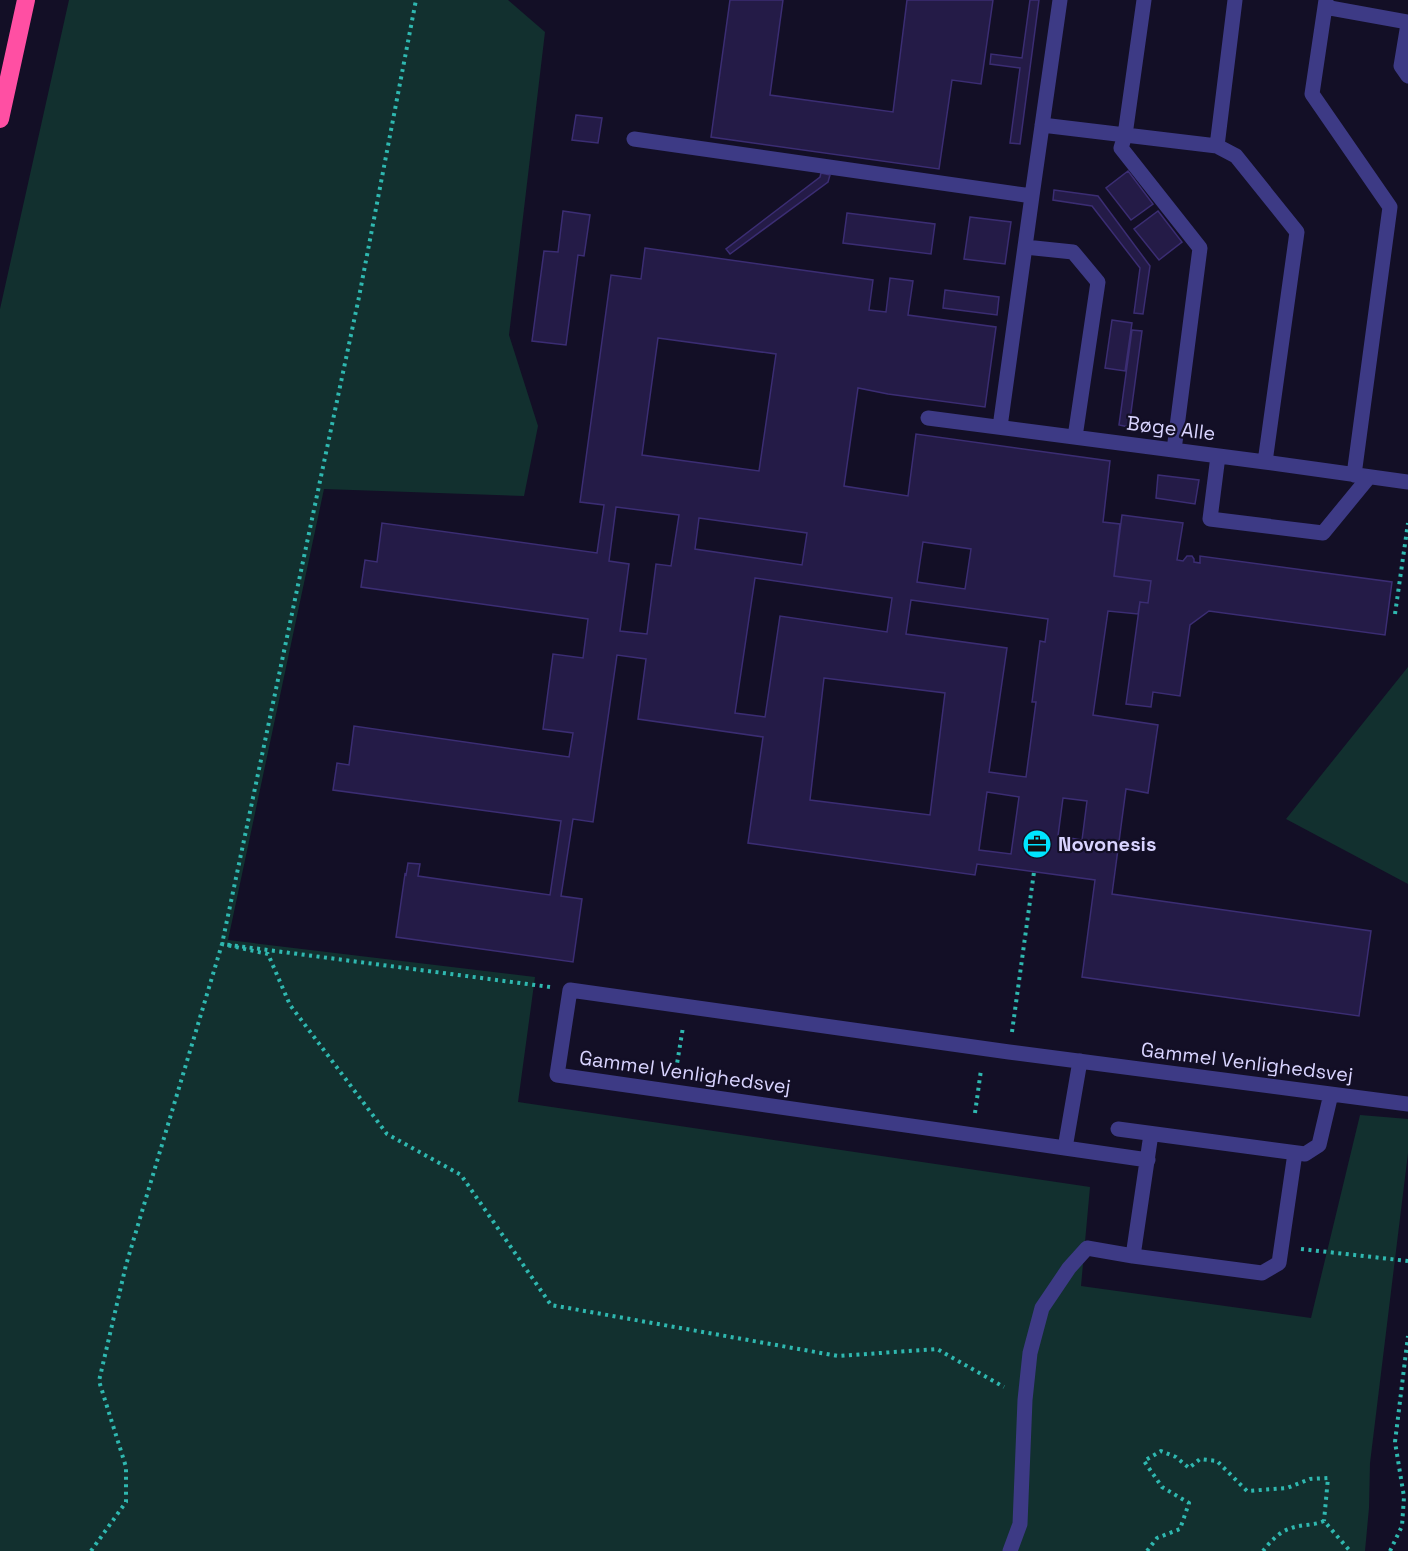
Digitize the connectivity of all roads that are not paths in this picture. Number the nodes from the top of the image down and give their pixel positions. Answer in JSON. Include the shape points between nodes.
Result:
{"nodes":[{"id":1,"x":26,"y":0,"type":"edge"},
{"id":2,"x":1060,"y":0,"type":"edge"},
{"id":3,"x":1144,"y":0,"type":"edge"},
{"id":4,"x":1235,"y":0,"type":"edge"},
{"id":5,"x":1325,"y":4,"type":"edge"},
{"id":6,"x":1408,"y":23,"type":"edge"},
{"id":7,"x":1408,"y":76,"type":"edge"},
{"id":8,"x":0,"y":119,"type":"edge"},
{"id":9,"x":1042,"y":125,"type":"junction"},
{"id":10,"x":1125,"y":135,"type":"junction"},
{"id":11,"x":634,"y":139,"type":"dead end"},
{"id":12,"x":1217,"y":146,"type":"junction"},
{"id":13,"x":1032,"y":196,"type":"junction"},
{"id":14,"x":1025,"y":247,"type":"junction"},
{"id":15,"x":928,"y":418,"type":"dead end"},
{"id":16,"x":1000,"y":427,"type":"junction"},
{"id":17,"x":1075,"y":437,"type":"junction"},
{"id":18,"x":1174,"y":450,"type":"junction"},
{"id":19,"x":1218,"y":456,"type":"junction"},
{"id":20,"x":1265,"y":462,"type":"junction"},
{"id":21,"x":1362,"y":476,"type":"junction"},
{"id":22,"x":1408,"y":482,"type":"edge"},
{"id":23,"x":1080,"y":1061,"type":"junction"},
{"id":24,"x":1331,"y":1094,"type":"junction"},
{"id":25,"x":1408,"y":1104,"type":"edge"},
{"id":26,"x":1118,"y":1129,"type":"dead end"},
{"id":27,"x":1151,"y":1134,"type":"junction"},
{"id":28,"x":1065,"y":1148,"type":"junction"},
{"id":29,"x":1295,"y":1154,"type":"junction"},
{"id":30,"x":1148,"y":1160,"type":"junction"},
{"id":31,"x":1133,"y":1256,"type":"junction"},
{"id":32,"x":1010,"y":1551,"type":"edge"}],
"edges":[{"from":1,"to":8,"type":"highway"},
{"from":2,"to":9,"type":"street"},
{"from":3,"to":10,"type":"street"},
{"from":4,"to":12,"type":"street"},
{"from":5,"to":6,"type":"street"},
{"from":5,"to":21,"type":"street","via":[[1312,94],[1390,207]]},
{"from":6,"to":7,"type":"street","via":[[1401,66]]},
{"from":9,"to":10,"type":"street"},
{"from":9,"to":13,"type":"street"},
{"from":10,"to":12,"type":"street"},
{"from":10,"to":18,"type":"street","via":[[1121,148],[1200,248]]},
{"from":11,"to":13,"type":"street"},
{"from":12,"to":20,"type":"street","via":[[1236,156],[1297,232]]},
{"from":13,"to":14,"type":"street"},
{"from":14,"to":16,"type":"street"},
{"from":14,"to":17,"type":"street","via":[[1072,252],[1098,282]]},
{"from":15,"to":16,"type":"street","name":"Bøge Alle"},
{"from":16,"to":17,"type":"street","name":"Bøge Alle"},
{"from":17,"to":18,"type":"street","name":"Bøge Alle"},
{"from":18,"to":19,"type":"street","name":"Bøge Alle"},
{"from":19,"to":20,"type":"street","name":"Bøge Alle"},
{"from":19,"to":21,"type":"street","via":[[1210,519],[1323,533]]},
{"from":20,"to":21,"type":"street","name":"Bøge Alle"},
{"from":21,"to":22,"type":"street","name":"Bøge Alle"},
{"from":23,"to":24,"type":"street","name":"Gammel Venlighedsvej"},
{"from":23,"to":28,"type":"street"},
{"from":23,"to":28,"type":"street","name":"Gammel Venlighedsvej","via":[[570,990],[557,1075]]},
{"from":24,"to":25,"type":"street","name":"Gammel Venlighedsvej"},
{"from":24,"to":29,"type":"street","via":[[1319,1145],[1305,1154]]},
{"from":26,"to":27,"type":"street"},
{"from":27,"to":29,"type":"street"},
{"from":27,"to":30,"type":"street"},
{"from":28,"to":30,"type":"street","name":"Gammel Venlighedsvej"},
{"from":29,"to":31,"type":"street","via":[[1279,1263],[1262,1273]]},
{"from":30,"to":31,"type":"street"},
{"from":31,"to":32,"type":"street","via":[[1088,1248],[1042,1308],[1030,1353],[1025,1400],[1020,1524]]}]}
